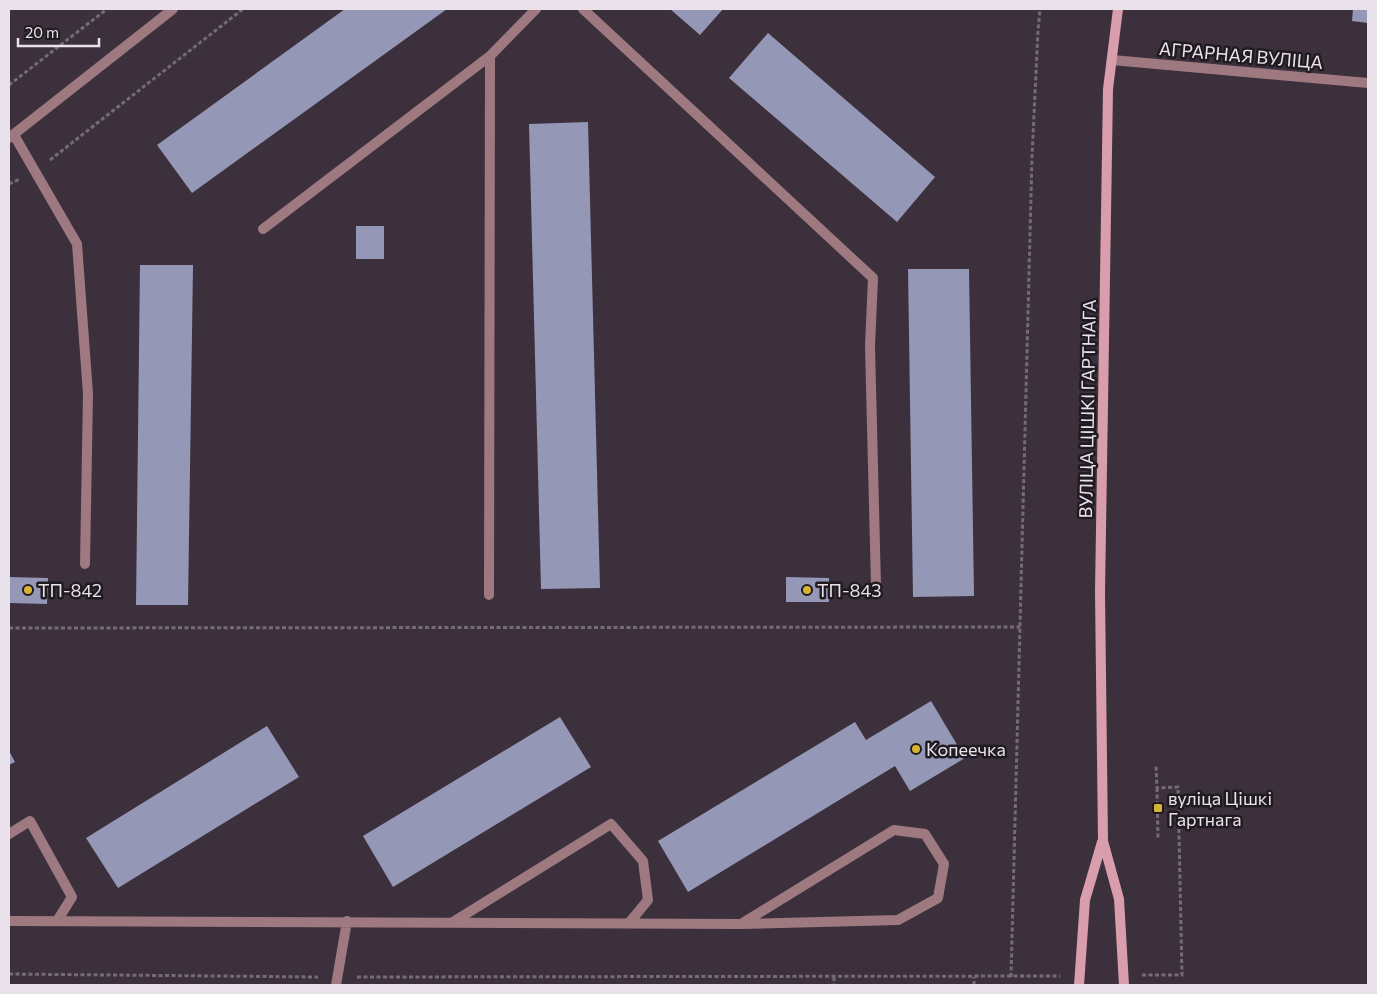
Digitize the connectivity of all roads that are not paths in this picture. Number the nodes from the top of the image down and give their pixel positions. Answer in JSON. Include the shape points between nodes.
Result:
{"nodes":[{"id":1,"x":174,"y":9,"type":"edge"},
{"id":2,"x":536,"y":9,"type":"edge"},
{"id":3,"x":583,"y":9,"type":"edge"},
{"id":4,"x":1118,"y":9,"type":"edge"},
{"id":5,"x":490,"y":56,"type":"junction"},
{"id":6,"x":1112,"y":60,"type":"junction"},
{"id":7,"x":1368,"y":83,"type":"edge"},
{"id":8,"x":11,"y":136,"type":"edge"},
{"id":9,"x":263,"y":229,"type":"dead end"},
{"id":10,"x":85,"y":564,"type":"dead end"},
{"id":11,"x":876,"y":586,"type":"dead end"},
{"id":12,"x":489,"y":595,"type":"dead end"},
{"id":13,"x":9,"y":834,"type":"edge"},
{"id":14,"x":1103,"y":841,"type":"junction"},
{"id":15,"x":9,"y":921,"type":"edge"},
{"id":16,"x":57,"y":921,"type":"junction"},
{"id":17,"x":347,"y":922,"type":"junction"},
{"id":18,"x":452,"y":922,"type":"junction"},
{"id":19,"x":628,"y":923,"type":"junction"},
{"id":20,"x":741,"y":924,"type":"junction"},
{"id":21,"x":1124,"y":980,"type":"edge"},
{"id":22,"x":337,"y":981,"type":"edge"},
{"id":23,"x":1080,"y":981,"type":"edge"}],
"edges":[{"from":1,"to":8,"type":"street"},
{"from":2,"to":5,"type":"street"},
{"from":3,"to":11,"type":"street","via":[[873,278],[870,346]]},
{"from":4,"to":6,"type":"street","name":"ВУЛІЦА ЦІШКІ ГАРТНАГА"},
{"from":5,"to":9,"type":"street"},
{"from":5,"to":12,"type":"street"},
{"from":6,"to":7,"type":"street","name":"АГРАРНАЯ ВУЛІЦА"},
{"from":6,"to":14,"type":"street","name":"ВУЛІЦА ЦІШКІ ГАРТНАГА","via":[[1108,89],[1100,592]]},
{"from":8,"to":10,"type":"street","via":[[36,172],[77,244],[88,394]]},
{"from":13,"to":16,"type":"street","via":[[30,821],[72,896]]},
{"from":14,"to":21,"type":"street","name":"ВУЛІЦА ЦІШКІ ГАРТНАГА","via":[[1119,899]]},
{"from":14,"to":23,"type":"street","name":"ВУЛІЦА ЦІШКІ ГАРТНАГА","via":[[1085,900]]},
{"from":15,"to":16,"type":"street"},
{"from":16,"to":17,"type":"street"},
{"from":17,"to":18,"type":"street"},
{"from":17,"to":22,"type":"street"},
{"from":18,"to":19,"type":"street"},
{"from":18,"to":19,"type":"street","via":[[611,824],[643,861],[648,900]]},
{"from":19,"to":20,"type":"street"},
{"from":20,"to":20,"type":"street","via":[[898,920],[938,898],[944,864],[925,834],[894,830]]}]}
